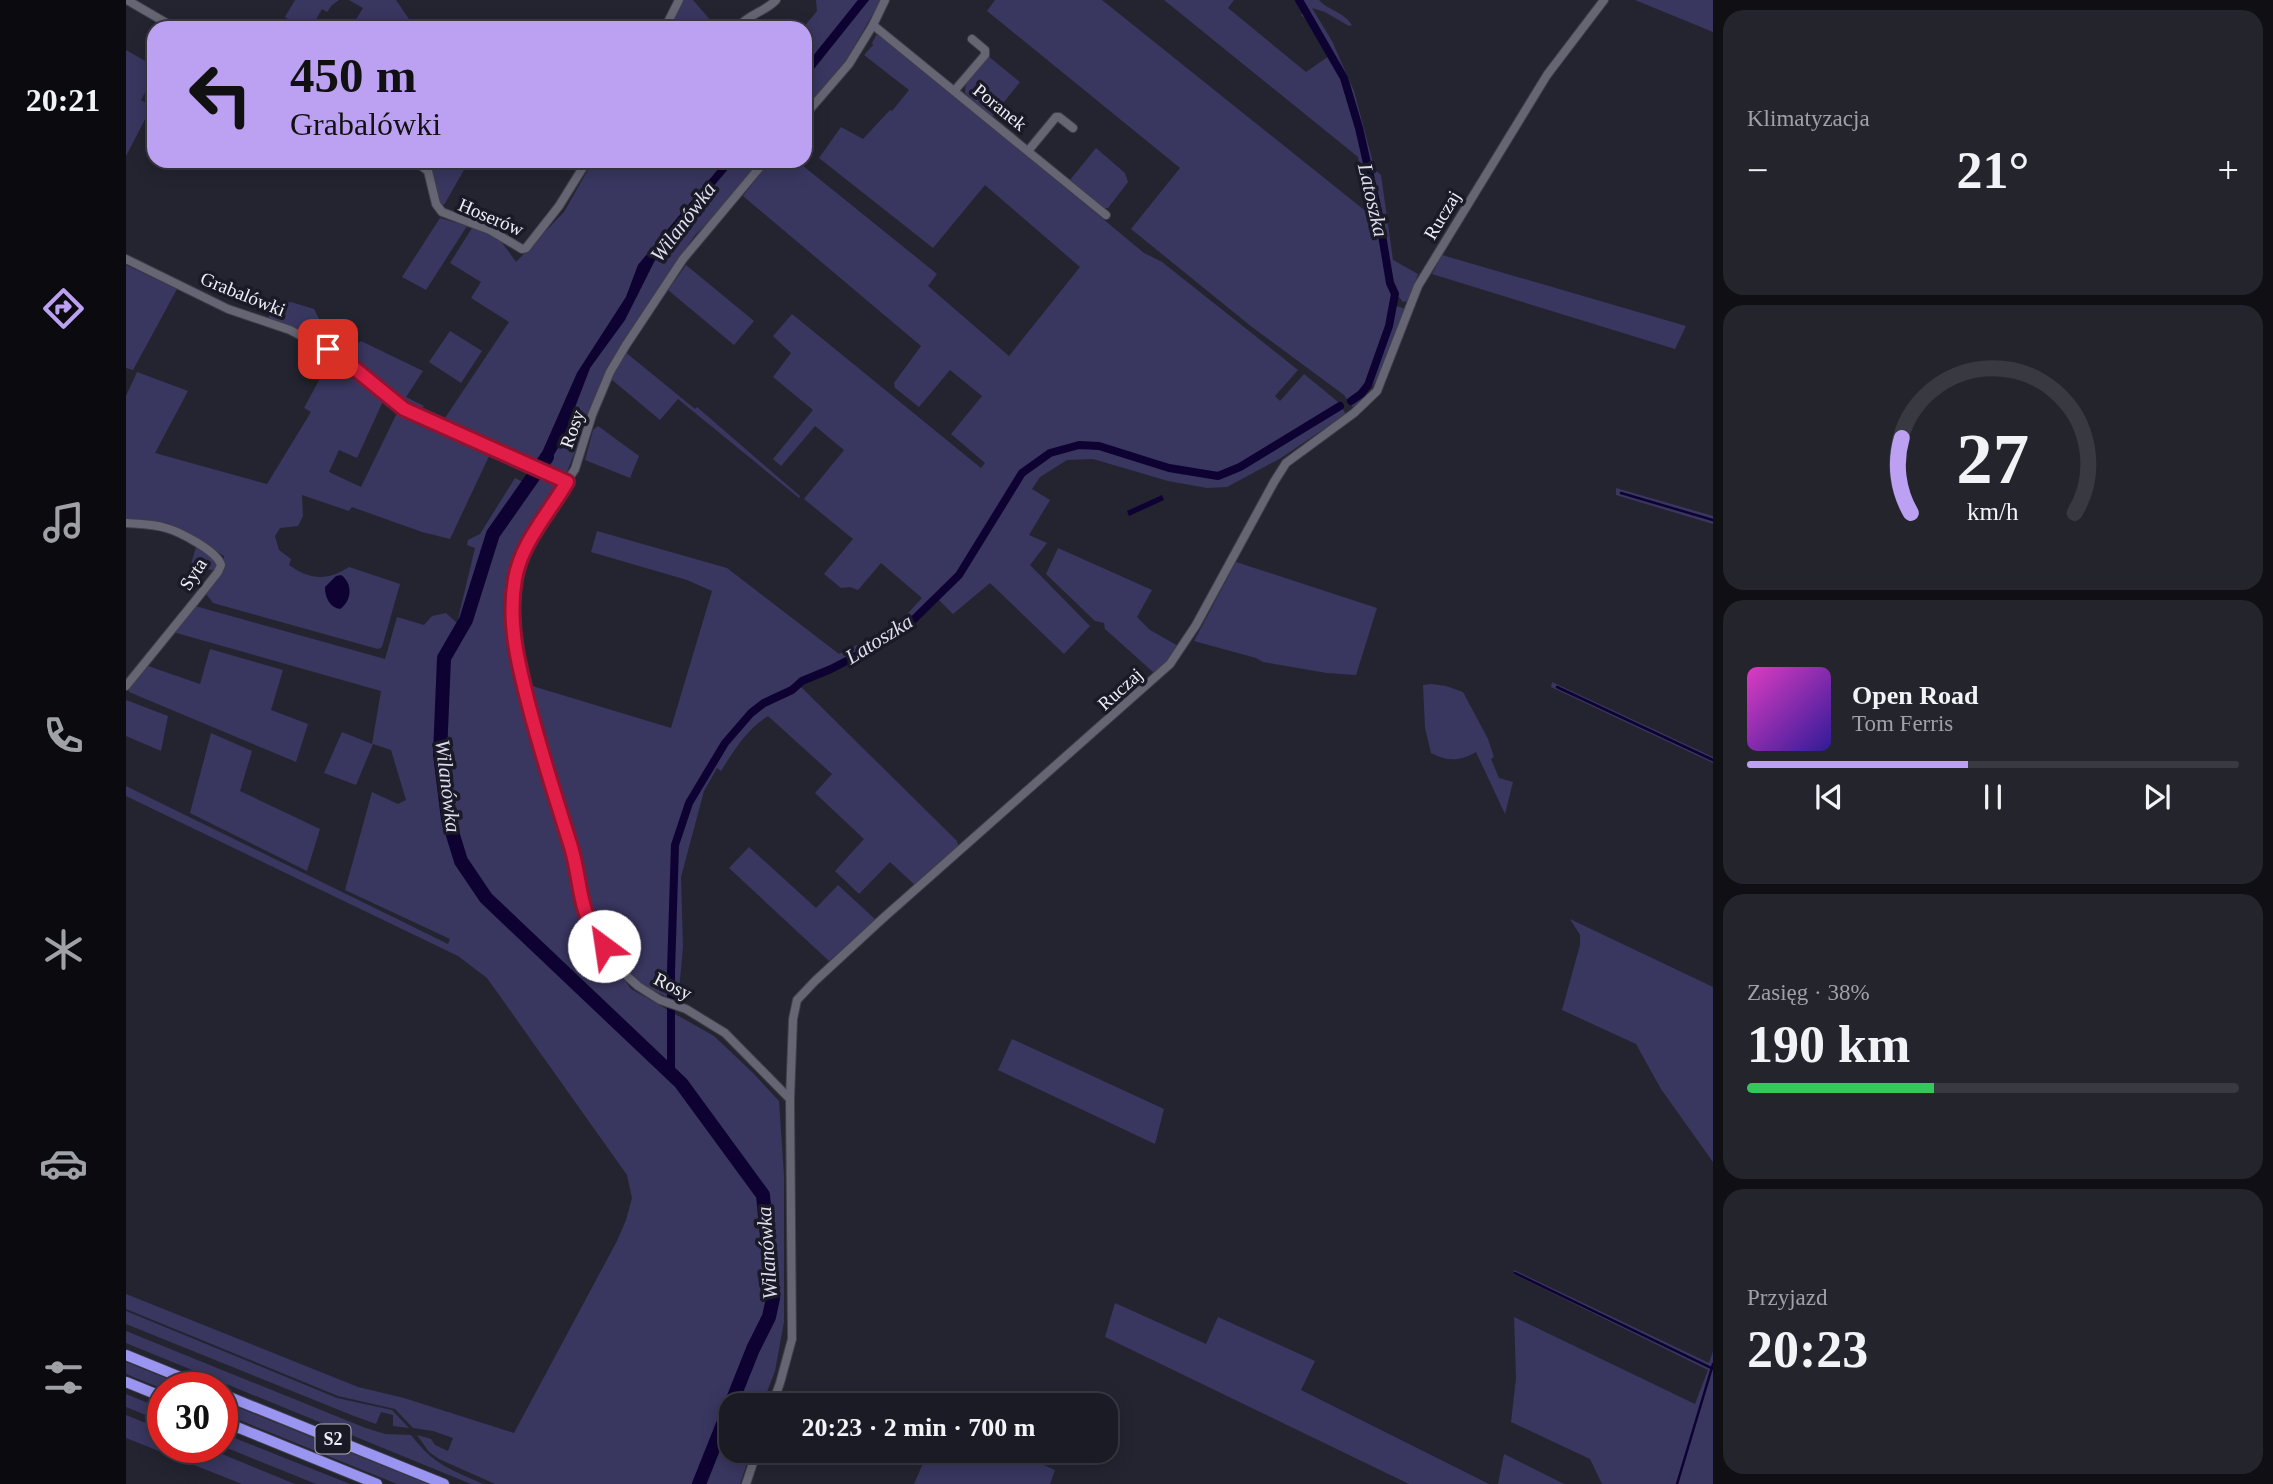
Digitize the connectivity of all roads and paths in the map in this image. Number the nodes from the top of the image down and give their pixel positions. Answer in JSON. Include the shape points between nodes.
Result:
{"nodes":[{"id":1,"x":127,"y":0,"type":"edge"},
{"id":2,"x":679,"y":0,"type":"edge"},
{"id":3,"x":776,"y":0,"type":"edge"},
{"id":4,"x":885,"y":0,"type":"edge"},
{"id":5,"x":1604,"y":0,"type":"edge"},
{"id":6,"x":164,"y":21,"type":"edge"},
{"id":7,"x":668,"y":21,"type":"edge"},
{"id":8,"x":743,"y":21,"type":"edge"},
{"id":9,"x":873,"y":25,"type":"junction"},
{"id":10,"x":972,"y":39,"type":"dead end"},
{"id":11,"x":955,"y":90,"type":"junction"},
{"id":12,"x":812,"y":107,"type":"edge"},
{"id":13,"x":1073,"y":128,"type":"dead end"},
{"id":14,"x":1028,"y":151,"type":"junction"},
{"id":15,"x":424,"y":168,"type":"edge"},
{"id":16,"x":582,"y":168,"type":"edge"},
{"id":17,"x":759,"y":168,"type":"edge"},
{"id":18,"x":1107,"y":215,"type":"dead end"},
{"id":19,"x":126,"y":259,"type":"edge"},
{"id":20,"x":567,"y":482,"type":"junction"},
{"id":21,"x":126,"y":523,"type":"edge"},
{"id":22,"x":126,"y":686,"type":"edge"},
{"id":23,"x":790,"y":1099,"type":"junction"},
{"id":24,"x":126,"y":1355,"type":"edge"},
{"id":25,"x":168,"y":1372,"type":"edge"},
{"id":26,"x":126,"y":1382,"type":"edge"},
{"id":27,"x":147,"y":1391,"type":"edge"},
{"id":28,"x":776,"y":1393,"type":"edge"},
{"id":29,"x":238,"y":1400,"type":"edge"},
{"id":30,"x":238,"y":1428,"type":"edge"},
{"id":31,"x":753,"y":1463,"type":"edge"},
{"id":32,"x":377,"y":1484,"type":"edge"},
{"id":33,"x":444,"y":1484,"type":"edge"},
{"id":34,"x":746,"y":1484,"type":"edge"}],
"edges":[{"from":1,"to":6,"type":"street"},
{"from":2,"to":7,"type":"street"},
{"from":3,"to":8,"type":"street"},
{"from":4,"to":9,"type":"street"},
{"from":5,"to":23,"type":"street","name":"Ruczaj","via":[[1547,75],[1418,286],[1377,391],[1286,463],[1175,657],[797,1000]]},
{"from":9,"to":11,"type":"street","name":"Poranek"},
{"from":9,"to":12,"type":"street","via":[[849,64]]},
{"from":10,"to":11,"type":"street","via":[[985,55]]},
{"from":11,"to":14,"type":"street","name":"Poranek"},
{"from":13,"to":14,"type":"street","via":[[1056,117]]},
{"from":14,"to":18,"type":"street","name":"Poranek"},
{"from":15,"to":16,"type":"street","name":"Hoserów","via":[[442,212],[490,230],[522,249],[545,226]]},
{"from":17,"to":20,"type":"street","name":"Rosy","via":[[683,259],[626,345],[610,372]]},
{"from":19,"to":20,"type":"street","name":"Grabalówki","via":[[229,309],[290,330],[338,355],[404,409]]},
{"from":20,"to":23,"type":"street","name":"Rosy","via":[[517,569],[515,652],[572,850],[585,915],[628,976],[660,1000],[686,1009],[725,1033]]},
{"from":21,"to":22,"type":"street","name":"Syta","via":[[176,531],[215,555],[221,565]]},
{"from":23,"to":28,"type":"street","name":"Ruczaj","via":[[792,1339]]},
{"from":24,"to":25,"type":"highway"},
{"from":26,"to":27,"type":"highway"},
{"from":29,"to":33,"type":"highway","number":"S2"},
{"from":30,"to":32,"type":"highway","number":"S2"},
{"from":31,"to":34,"type":"street"}]}
